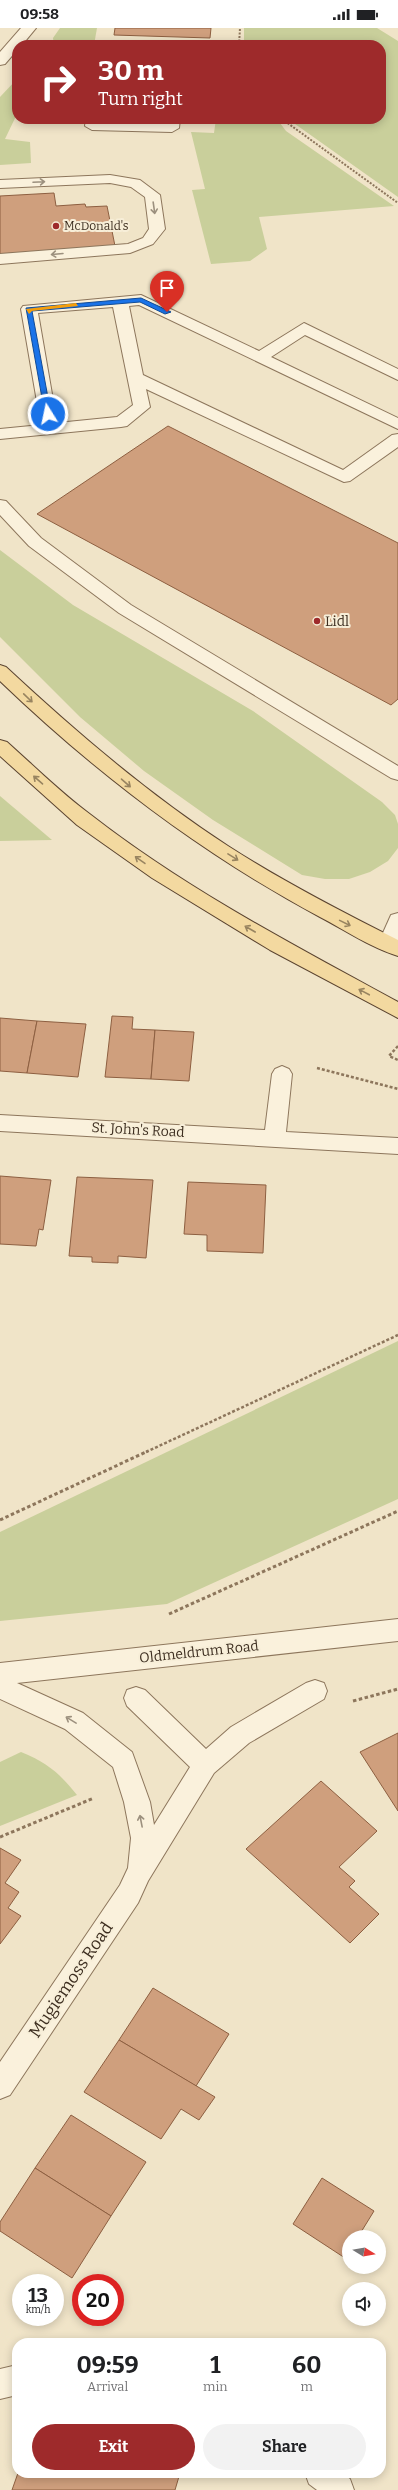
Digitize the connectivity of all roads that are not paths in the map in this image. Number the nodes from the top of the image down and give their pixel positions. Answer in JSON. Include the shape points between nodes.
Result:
{"nodes":[{"id":1,"x":29,"y":28,"type":"edge"},
{"id":2,"x":20,"y":40,"type":"edge"},
{"id":3,"x":92,"y":124,"type":"edge"},
{"id":4,"x":172,"y":124,"type":"edge"},
{"id":5,"x":0,"y":184,"type":"edge"},
{"id":6,"x":0,"y":259,"type":"edge"},
{"id":7,"x":120,"y":301,"type":"junction"},
{"id":8,"x":260,"y":358,"type":"junction"},
{"id":9,"x":398,"y":375,"type":"edge"},
{"id":10,"x":135,"y":377,"type":"junction"},
{"id":11,"x":398,"y":424,"type":"edge"},
{"id":12,"x":50,"y":429,"type":"junction"},
{"id":13,"x":0,"y":434,"type":"edge"},
{"id":14,"x":398,"y":439,"type":"edge"},
{"id":15,"x":0,"y":505,"type":"edge"},
{"id":16,"x":0,"y":670,"type":"edge"},
{"id":17,"x":0,"y":746,"type":"edge"},
{"id":18,"x":398,"y":774,"type":"edge"},
{"id":19,"x":398,"y":920,"type":"edge"},
{"id":20,"x":393,"y":947,"type":"edge"},
{"id":21,"x":398,"y":1011,"type":"edge"},
{"id":22,"x":282,"y":1074,"type":"road end"},
{"id":23,"x":0,"y":1123,"type":"edge"},
{"id":24,"x":275,"y":1138,"type":"junction"},
{"id":25,"x":398,"y":1146,"type":"edge"},
{"id":26,"x":398,"y":1630,"type":"edge"},
{"id":27,"x":0,"y":1674,"type":"edge"},
{"id":28,"x":0,"y":1687,"type":"edge"},
{"id":29,"x":315,"y":1691,"type":"dead end"},
{"id":30,"x":136,"y":1698,"type":"dead end"},
{"id":31,"x":205,"y":1765,"type":"junction"},
{"id":32,"x":139,"y":1873,"type":"junction"},
{"id":33,"x":0,"y":2086,"type":"edge"},
{"id":34,"x":12,"y":2381,"type":"edge"},
{"id":35,"x":0,"y":2384,"type":"edge"},
{"id":36,"x":326,"y":2478,"type":"edge"},
{"id":37,"x":339,"y":2490,"type":"edge"}],
"edges":[{"from":1,"to":2,"type":"street"},
{"from":3,"to":4,"type":"street","via":[[92,126],[172,128]]},
{"from":5,"to":6,"type":"street","one_way":true,"via":[[110,179],[135,183],[152,196],[157,229],[148,241],[130,248]]},
{"from":7,"to":8,"type":"street","via":[[141,300]]},
{"from":7,"to":10,"type":"street"},
{"from":7,"to":12,"type":"street","via":[[29,309]]},
{"from":8,"to":9,"type":"street","via":[[304,328]]},
{"from":8,"to":11,"type":"street"},
{"from":10,"to":12,"type":"street","via":[[142,407],[121,422]]},
{"from":10,"to":14,"type":"street","via":[[344,478]]},
{"from":12,"to":13,"type":"street"},
{"from":15,"to":18,"type":"street","via":[[35,542],[125,610]]},
{"from":16,"to":20,"type":"main road","one_way":true,"via":[[39,708],[134,790],[199,836],[327,914]]},
{"from":21,"to":17,"type":"main road","one_way":true,"via":[[247,928],[142,862],[83,819]]},
{"from":19,"to":20,"type":"street"},
{"from":22,"to":24,"type":"street"},
{"from":23,"to":24,"type":"street","name":"St. John's Road"},
{"from":24,"to":25,"type":"street","name":"St. John's Road"},
{"from":26,"to":27,"type":"street","name":"Oldmeldrum Road"},
{"from":32,"to":28,"type":"street","name":"Mugiemoss Road","one_way":true,"via":[[144,1838],[137,1802],[123,1760],[74,1721]]},
{"from":29,"to":31,"type":"street","name":"Mugiemoss Road","via":[[240,1735]]},
{"from":30,"to":31,"type":"street"},
{"from":31,"to":32,"type":"street","name":"Mugiemoss Road"},
{"from":32,"to":33,"type":"street","name":"Mugiemoss Road","via":[[129,1894]]},
{"from":34,"to":35,"type":"street"},
{"from":36,"to":37,"type":"street"}]}
